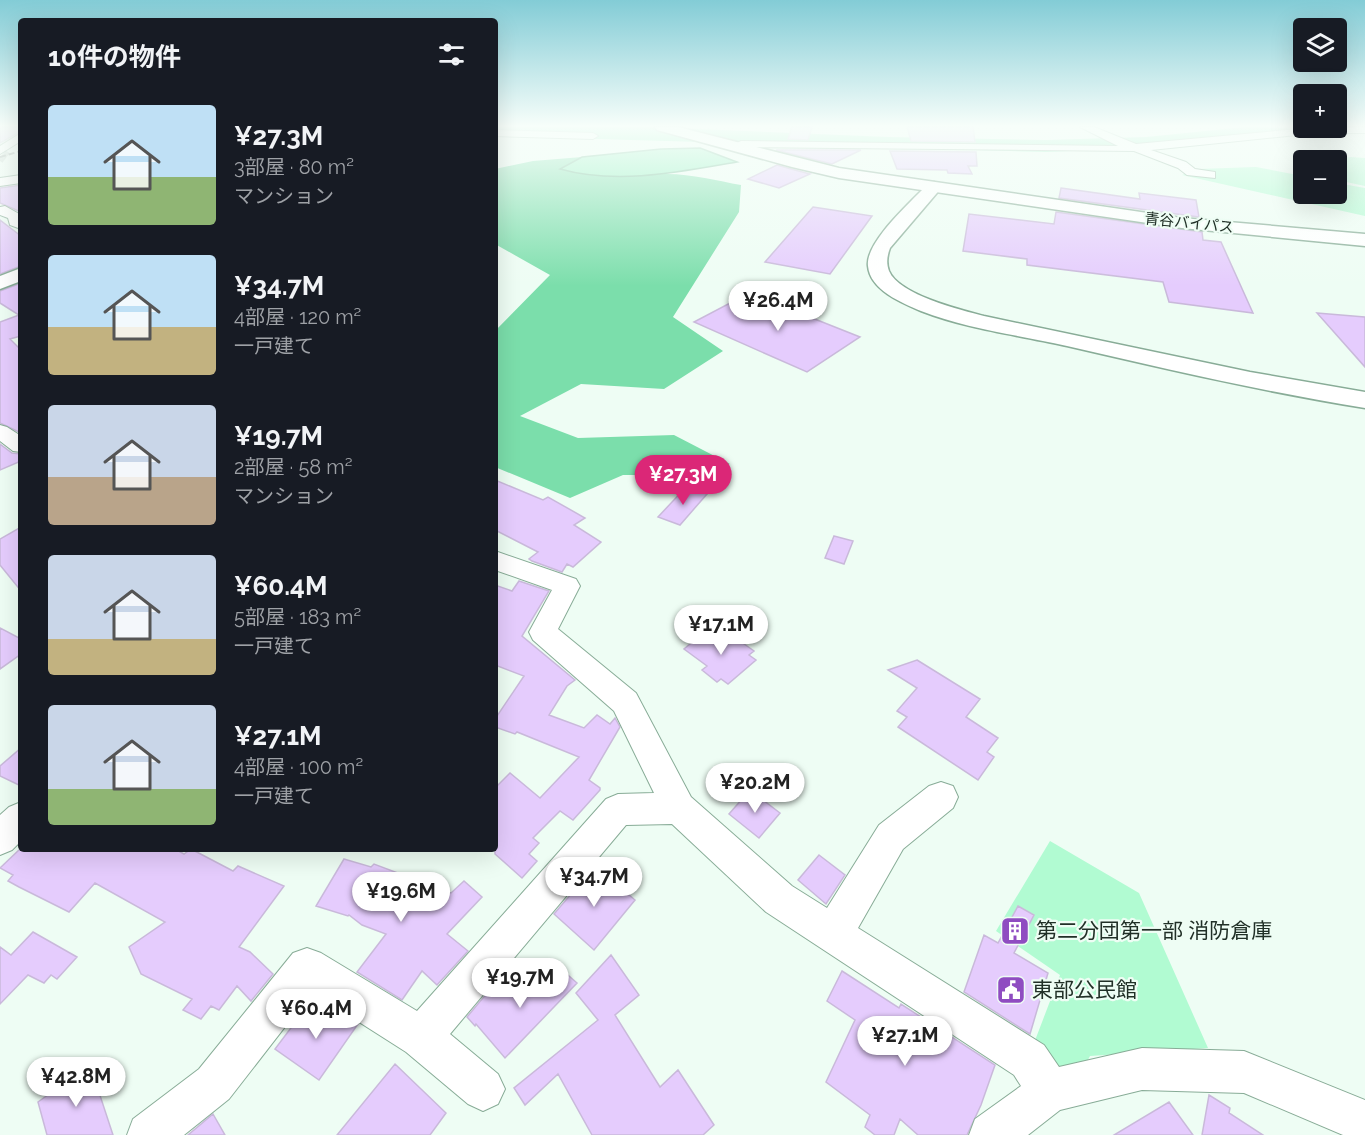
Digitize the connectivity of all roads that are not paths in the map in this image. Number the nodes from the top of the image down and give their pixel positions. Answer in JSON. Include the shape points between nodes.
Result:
{"nodes":[{"id":1,"x":892,"y":180,"type":"edge"},
{"id":2,"x":18,"y":184,"type":"edge"},
{"id":3,"x":0,"y":187,"type":"edge"},
{"id":4,"x":934,"y":187,"type":"junction"},
{"id":5,"x":0,"y":211,"type":"edge"},
{"id":6,"x":18,"y":224,"type":"edge"},
{"id":7,"x":1365,"y":240,"type":"edge"},
{"id":8,"x":18,"y":275,"type":"edge"},
{"id":9,"x":0,"y":283,"type":"edge"},
{"id":10,"x":1365,"y":400,"type":"edge"},
{"id":11,"x":498,"y":561,"type":"edge"},
{"id":12,"x":941,"y":797,"type":"dead end"},
{"id":13,"x":679,"y":808,"type":"junction"},
{"id":14,"x":18,"y":821,"type":"edge"},
{"id":15,"x":0,"y":838,"type":"edge"},
{"id":16,"x":833,"y":934,"type":"junction"},
{"id":17,"x":421,"y":1037,"type":"junction"},
{"id":18,"x":483,"y":1089,"type":"dead end"},
{"id":19,"x":1050,"y":1090,"type":"junction"},
{"id":20,"x":1365,"y":1122,"type":"edge"},
{"id":21,"x":149,"y":1135,"type":"edge"},
{"id":22,"x":991,"y":1135,"type":"edge"}],
"edges":[{"from":1,"to":4,"type":"main road","name":"青谷バイパス"},
{"from":2,"to":3,"type":"street"},
{"from":4,"to":7,"type":"main road","name":"青谷バイパス","via":[[1182,223]]},
{"from":4,"to":10,"type":"main road","via":[[876,256],[879,275],[910,298],[961,315],[1236,378]]},
{"from":5,"to":6,"type":"street","via":[[15,216]]},
{"from":8,"to":9,"type":"main road"},
{"from":11,"to":13,"type":"street","via":[[567,586],[543,632],[625,702]]},
{"from":12,"to":16,"type":"street","via":[[891,837]]},
{"from":13,"to":16,"type":"street","via":[[779,899]]},
{"from":13,"to":17,"type":"street","via":[[618,810]]},
{"from":14,"to":15,"type":"street"},
{"from":16,"to":19,"type":"street","via":[[1029,1060]]},
{"from":17,"to":18,"type":"street"},
{"from":17,"to":21,"type":"street","via":[[307,967],[214,1084]]},
{"from":19,"to":20,"type":"street","via":[[1142,1069],[1244,1072]]},
{"from":19,"to":22,"type":"street"}]}
